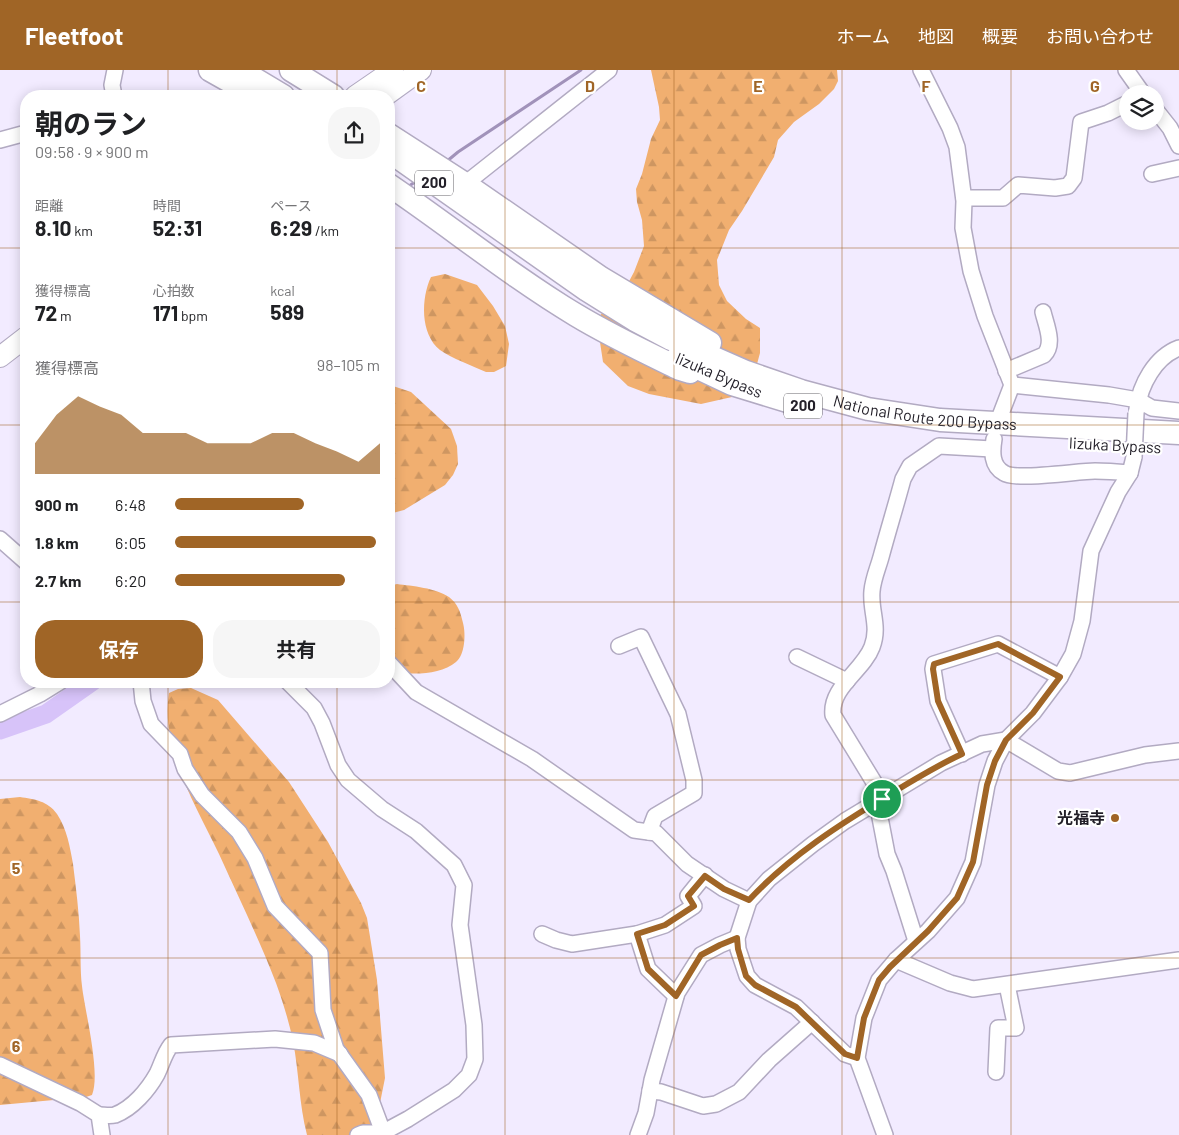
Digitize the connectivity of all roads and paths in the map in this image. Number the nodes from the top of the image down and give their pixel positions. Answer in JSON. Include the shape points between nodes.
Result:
{"nodes":[{"id":1,"x":115,"y":70,"type":"edge"},
{"id":2,"x":210,"y":70,"type":"edge"},
{"id":3,"x":240,"y":70,"type":"edge"},
{"id":4,"x":267,"y":70,"type":"edge"},
{"id":5,"x":291,"y":70,"type":"edge"},
{"id":6,"x":393,"y":70,"type":"edge"},
{"id":7,"x":420,"y":70,"type":"edge"},
{"id":8,"x":609,"y":70,"type":"edge"},
{"id":9,"x":921,"y":70,"type":"edge"},
{"id":10,"x":1126,"y":70,"type":"edge"},
{"id":11,"x":1137,"y":85,"type":"edge"},
{"id":12,"x":113,"y":90,"type":"edge"},
{"id":13,"x":245,"y":90,"type":"edge"},
{"id":14,"x":273,"y":90,"type":"edge"},
{"id":15,"x":299,"y":90,"type":"edge"},
{"id":16,"x":323,"y":90,"type":"edge"},
{"id":17,"x":364,"y":90,"type":"edge"},
{"id":18,"x":393,"y":90,"type":"edge"},
{"id":19,"x":1119,"y":107,"type":"edge"},
{"id":20,"x":1164,"y":120,"type":"edge"},
{"id":21,"x":20,"y":135,"type":"edge"},
{"id":22,"x":395,"y":139,"type":"edge"},
{"id":23,"x":0,"y":140,"type":"edge"},
{"id":24,"x":1179,"y":146,"type":"edge"},
{"id":25,"x":395,"y":156,"type":"edge"},
{"id":26,"x":1179,"y":168,"type":"edge"},
{"id":27,"x":395,"y":171,"type":"edge"},
{"id":28,"x":1152,"y":174,"type":"dead end"},
{"id":29,"x":465,"y":184,"type":"junction"},
{"id":30,"x":395,"y":189,"type":"edge"},
{"id":31,"x":964,"y":198,"type":"junction"},
{"id":32,"x":476,"y":220,"type":"junction"},
{"id":33,"x":1043,"y":312,"type":"dead end"},
{"id":34,"x":20,"y":342,"type":"edge"},
{"id":35,"x":1179,"y":348,"type":"edge"},
{"id":36,"x":20,"y":355,"type":"edge"},
{"id":37,"x":0,"y":357,"type":"edge"},
{"id":38,"x":0,"y":370,"type":"edge"},
{"id":39,"x":1006,"y":371,"type":"junction"},
{"id":40,"x":764,"y":377,"type":"junction"},
{"id":41,"x":732,"y":384,"type":"junction"},
{"id":42,"x":1012,"y":385,"type":"junction"},
{"id":43,"x":1137,"y":406,"type":"junction"},
{"id":44,"x":1179,"y":411,"type":"edge"},
{"id":45,"x":1179,"y":434,"type":"edge"},
{"id":46,"x":994,"y":437,"type":"junction"},
{"id":47,"x":1179,"y":448,"type":"edge"},
{"id":48,"x":1130,"y":473,"type":"junction"},
{"id":49,"x":0,"y":539,"type":"edge"},
{"id":50,"x":20,"y":557,"type":"edge"},
{"id":51,"x":619,"y":646,"type":"dead end"},
{"id":52,"x":797,"y":657,"type":"dead end"},
{"id":53,"x":395,"y":669,"type":"edge"},
{"id":54,"x":1060,"y":677,"type":"junction"},
{"id":55,"x":847,"y":681,"type":"junction"},
{"id":56,"x":50,"y":688,"type":"edge"},
{"id":57,"x":142,"y":688,"type":"edge"},
{"id":58,"x":294,"y":688,"type":"edge"},
{"id":59,"x":0,"y":714,"type":"edge"},
{"id":60,"x":1006,"y":740,"type":"junction"},
{"id":61,"x":1179,"y":751,"type":"edge"},
{"id":62,"x":962,"y":754,"type":"junction"},
{"id":63,"x":880,"y":800,"type":"junction"},
{"id":64,"x":649,"y":832,"type":"junction"},
{"id":65,"x":705,"y":876,"type":"junction"},
{"id":66,"x":749,"y":900,"type":"junction"},
{"id":67,"x":542,"y":934,"type":"dead end"},
{"id":68,"x":637,"y":934,"type":"junction"},
{"id":69,"x":737,"y":938,"type":"junction"},
{"id":70,"x":916,"y":942,"type":"junction"},
{"id":71,"x":896,"y":960,"type":"junction"},
{"id":72,"x":1179,"y":960,"type":"edge"},
{"id":73,"x":1007,"y":985,"type":"junction"},
{"id":74,"x":676,"y":996,"type":"junction"},
{"id":75,"x":812,"y":1022,"type":"junction"},
{"id":76,"x":340,"y":1054,"type":"junction"},
{"id":77,"x":857,"y":1058,"type":"junction"},
{"id":78,"x":0,"y":1065,"type":"edge"},
{"id":79,"x":996,"y":1072,"type":"dead end"},
{"id":80,"x":650,"y":1091,"type":"junction"},
{"id":81,"x":99,"y":1115,"type":"junction"},
{"id":82,"x":383,"y":1134,"type":"edge"},
{"id":83,"x":102,"y":1135,"type":"edge"},
{"id":84,"x":358,"y":1135,"type":"edge"},
{"id":85,"x":638,"y":1135,"type":"edge"},
{"id":86,"x":885,"y":1135,"type":"edge"}],
"edges":[{"from":1,"to":12,"type":"street"},
{"from":2,"to":13,"type":"highway"},
{"from":3,"to":14,"type":"highway"},
{"from":4,"to":15,"type":"highway"},
{"from":5,"to":16,"type":"highway"},
{"from":6,"to":17,"type":"main road"},
{"from":7,"to":18,"type":"main road"},
{"from":8,"to":29,"type":"street"},
{"from":9,"to":31,"type":"street","via":[[957,147]]},
{"from":10,"to":11,"type":"street"},
{"from":19,"to":31,"type":"street","via":[[1081,122],[1074,178],[1068,186],[1018,185],[1003,198]]},
{"from":20,"to":24,"type":"street"},
{"from":21,"to":23,"type":"street"},
{"from":22,"to":29,"type":"highway"},
{"from":25,"to":32,"type":"highway","number":"200"},
{"from":26,"to":28,"type":"street"},
{"from":27,"to":32,"type":"highway","number":"200"},
{"from":29,"to":40,"type":"highway","via":[[601,278]]},
{"from":30,"to":41,"type":"highway","via":[[575,314],[680,369]]},
{"from":31,"to":39,"type":"street","via":[[963,228],[971,271]]},
{"from":32,"to":40,"type":"highway","name":"National Route 200 Bypass","number":"200","via":[[635,320],[671,339]]},
{"from":32,"to":41,"type":"highway","name":"Iizuka Bypass","number":"200","via":[[596,313],[644,341]]},
{"from":33,"to":39,"type":"street","via":[[1049,350]]},
{"from":34,"to":37,"type":"main road"},
{"from":35,"to":43,"type":"street","via":[[1172,350],[1151,370]]},
{"from":36,"to":38,"type":"main road"},
{"from":39,"to":42,"type":"street"},
{"from":40,"to":46,"type":"highway","name":"National Route 200 Bypass","number":"200","via":[[801,392],[868,409],[940,420]]},
{"from":41,"to":46,"type":"highway","name":"Iizuka Bypass","number":"200","via":[[831,414],[932,432]]},
{"from":42,"to":43,"type":"street","via":[[1109,395]]},
{"from":42,"to":46,"type":"street"},
{"from":43,"to":44,"type":"street"},
{"from":43,"to":48,"type":"street","bridge":true},
{"from":45,"to":46,"type":"highway","name":"National Route 200 Bypass","number":"200"},
{"from":46,"to":47,"type":"highway","name":"Iizuka Bypass","number":"200"},
{"from":46,"to":48,"type":"street","via":[[994,463],[1004,474]]},
{"from":46,"to":55,"type":"street","via":[[939,446],[910,466],[903,479],[872,590],[872,610],[876,620],[873,645]]},
{"from":48,"to":54,"type":"street","via":[[1091,551],[1082,621],[1073,654]]},
{"from":49,"to":50,"type":"street"},
{"from":51,"to":64,"type":"street","via":[[641,637],[678,714],[694,780],[694,793],[655,816]]},
{"from":52,"to":55,"type":"street"},
{"from":53,"to":64,"type":"street","via":[[416,692],[532,759],[634,830]]},
{"from":54,"to":60,"type":"street","via":[[1033,713]]},
{"from":54,"to":62,"type":"street","via":[[998,644],[934,664],[938,701]]},
{"from":55,"to":63,"type":"street","via":[[834,701],[833,715],[880,792]]},
{"from":56,"to":59,"type":"street"},
{"from":57,"to":76,"type":"street","via":[[151,724],[180,754],[185,769],[202,795],[239,832],[255,858],[275,906],[320,953],[323,1010]]},
{"from":58,"to":82,"type":"street","via":[[314,708],[338,765],[348,780],[382,809],[416,831],[454,865],[464,885],[460,925],[474,1025],[475,1059],[468,1075],[454,1090]]},
{"from":60,"to":61,"type":"street","via":[[1058,771],[1070,772],[1145,755]]},
{"from":60,"to":62,"type":"street","via":[[982,744]]},
{"from":60,"to":70,"type":"street","via":[[987,785],[973,862],[957,898]]},
{"from":62,"to":63,"type":"street"},
{"from":63,"to":66,"type":"street","via":[[813,844],[769,879]]},
{"from":63,"to":70,"type":"street","via":[[887,854]]},
{"from":64,"to":65,"type":"street","via":[[656,833],[687,864]]},
{"from":65,"to":66,"type":"street"},
{"from":65,"to":68,"type":"street","via":[[688,896],[694,906],[665,925]]},
{"from":66,"to":69,"type":"street"},
{"from":67,"to":68,"type":"street","via":[[572,944]]},
{"from":68,"to":74,"type":"street","via":[[648,969]]},
{"from":69,"to":74,"type":"street","via":[[701,955]]},
{"from":69,"to":75,"type":"street","via":[[746,976],[755,985],[796,1007]]},
{"from":70,"to":71,"type":"street"},
{"from":71,"to":73,"type":"street","via":[[973,989]]},
{"from":71,"to":77,"type":"street","via":[[879,980],[864,1018]]},
{"from":72,"to":73,"type":"street"},
{"from":73,"to":79,"type":"street","via":[[1016,1028],[998,1028]]},
{"from":74,"to":80,"type":"street"},
{"from":75,"to":77,"type":"street","via":[[845,1054]]},
{"from":75,"to":80,"type":"street","via":[[769,1060],[740,1092],[716,1104],[702,1106]]},
{"from":76,"to":81,"type":"street","via":[[314,1043],[275,1039],[171,1046],[145,1092],[128,1108],[113,1116]]},
{"from":76,"to":82,"type":"street","via":[[369,1095]]},
{"from":77,"to":86,"type":"street"},
{"from":78,"to":81,"type":"street"},
{"from":80,"to":85,"type":"street"},
{"from":81,"to":83,"type":"street"},
{"from":82,"to":84,"type":"street"}]}
